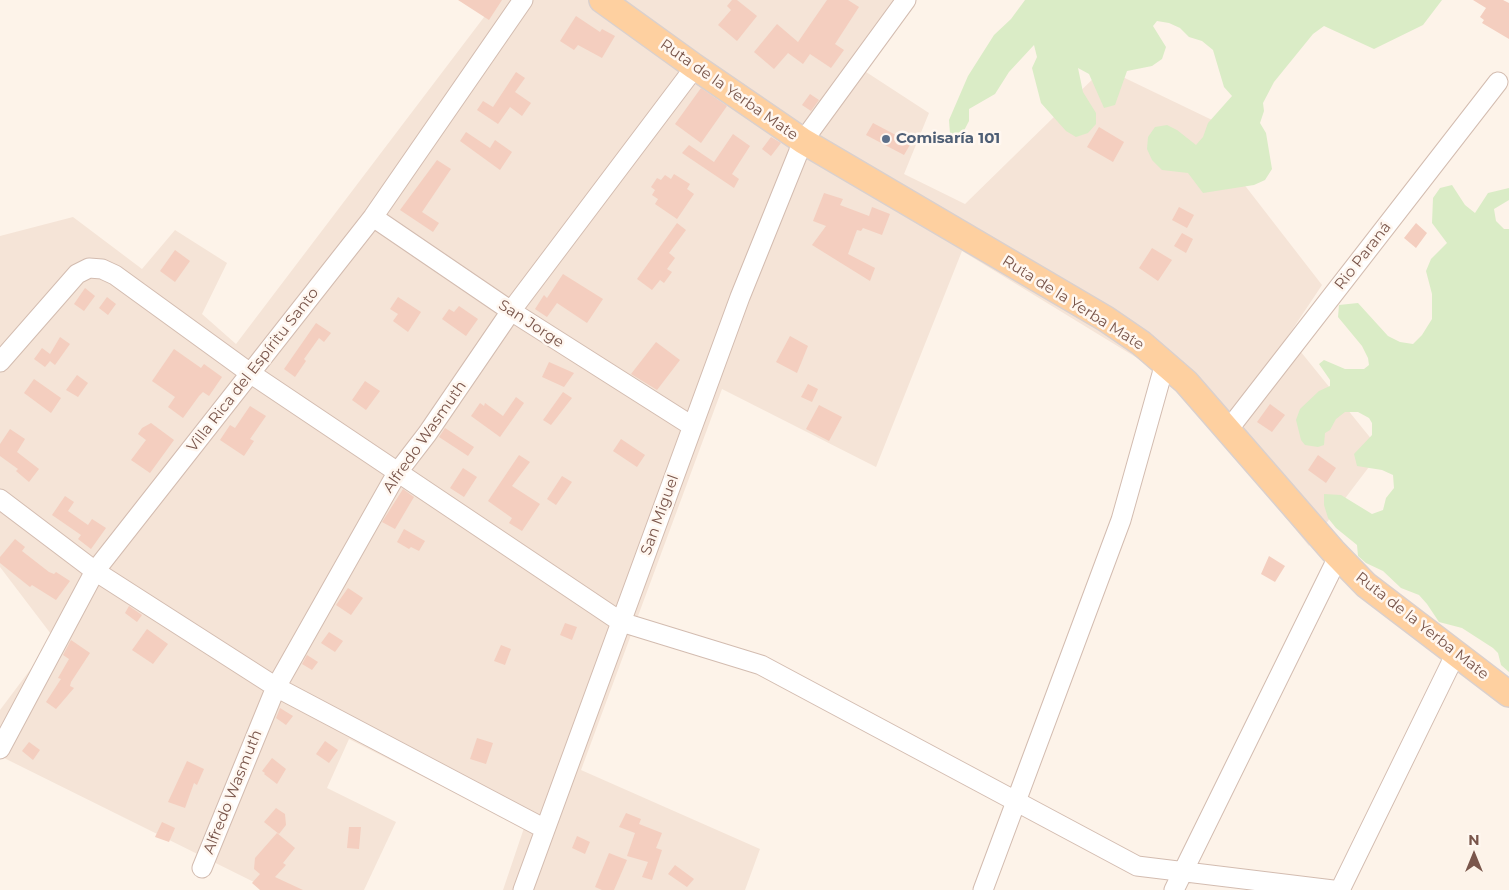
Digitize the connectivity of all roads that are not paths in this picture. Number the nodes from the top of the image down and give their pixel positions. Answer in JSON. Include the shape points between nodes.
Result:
{"nodes":[{"id":1,"x":523,"y":0,"type":"edge"},
{"id":2,"x":602,"y":0,"type":"edge"},
{"id":3,"x":906,"y":0,"type":"edge"},
{"id":4,"x":694,"y":67,"type":"junction"},
{"id":5,"x":1498,"y":82,"type":"dead end"},
{"id":6,"x":802,"y":141,"type":"junction"},
{"id":7,"x":373,"y":218,"type":"junction"},
{"id":8,"x":511,"y":311,"type":"junction"},
{"id":9,"x":0,"y":362,"type":"edge"},
{"id":10,"x":1165,"y":363,"type":"junction"},
{"id":11,"x":250,"y":373,"type":"junction"},
{"id":12,"x":692,"y":426,"type":"junction"},
{"id":13,"x":1228,"y":430,"type":"junction"},
{"id":14,"x":397,"y":473,"type":"junction"},
{"id":15,"x":0,"y":498,"type":"edge"},
{"id":16,"x":1338,"y":557,"type":"junction"},
{"id":17,"x":95,"y":572,"type":"junction"},
{"id":18,"x":621,"y":622,"type":"junction"},
{"id":19,"x":1456,"y":654,"type":"junction"},
{"id":20,"x":276,"y":687,"type":"junction"},
{"id":21,"x":1509,"y":694,"type":"edge"},
{"id":22,"x":0,"y":749,"type":"edge"},
{"id":23,"x":1017,"y":802,"type":"junction"},
{"id":24,"x":545,"y":829,"type":"junction"},
{"id":25,"x":202,"y":868,"type":"dead end"},
{"id":26,"x":1182,"y":872,"type":"junction"},
{"id":27,"x":523,"y":890,"type":"edge"},
{"id":28,"x":983,"y":890,"type":"edge"},
{"id":29,"x":1174,"y":890,"type":"edge"},
{"id":30,"x":1333,"y":890,"type":"edge"},
{"id":31,"x":1340,"y":890,"type":"edge"}],
"edges":[{"from":1,"to":7,"type":"street","name":"Villa Rica del Espíritu Santo"},
{"from":2,"to":4,"type":"main road","name":"Ruta de la Yerba Mate"},
{"from":3,"to":6,"type":"street","name":"San Miguel"},
{"from":4,"to":6,"type":"main road","name":"Ruta de la Yerba Mate"},
{"from":4,"to":8,"type":"street","name":"Alfredo Wasmuth"},
{"from":5,"to":13,"type":"street","name":"Rio Paraná"},
{"from":6,"to":10,"type":"main road","name":"Ruta de la Yerba Mate","via":[[1106,319]]},
{"from":6,"to":12,"type":"street","name":"San Miguel"},
{"from":7,"to":8,"type":"street","name":"San Jorge"},
{"from":7,"to":11,"type":"street","name":"Villa Rica del Espíritu Santo"},
{"from":8,"to":12,"type":"street","name":"San Jorge"},
{"from":8,"to":14,"type":"street","name":"Alfredo Wasmuth"},
{"from":9,"to":11,"type":"street","via":[[77,274],[89,268],[115,274]]},
{"from":10,"to":13,"type":"main road","name":"Ruta de la Yerba Mate"},
{"from":10,"to":23,"type":"street","via":[[1121,520]]},
{"from":11,"to":14,"type":"street"},
{"from":11,"to":17,"type":"street","name":"Villa Rica del Espíritu Santo"},
{"from":12,"to":18,"type":"street","name":"San Miguel"},
{"from":13,"to":16,"type":"main road","name":"Ruta de la Yerba Mate"},
{"from":14,"to":18,"type":"street"},
{"from":14,"to":20,"type":"street","name":"Alfredo Wasmuth"},
{"from":15,"to":17,"type":"street"},
{"from":16,"to":19,"type":"main road","name":"Ruta de la Yerba Mate","via":[[1366,585]]},
{"from":16,"to":26,"type":"street"},
{"from":17,"to":20,"type":"street"},
{"from":17,"to":22,"type":"street","name":"Villa Rica del Espíritu Santo"},
{"from":18,"to":23,"type":"street","via":[[761,665]]},
{"from":18,"to":24,"type":"street","name":"San Miguel"},
{"from":19,"to":21,"type":"main road","name":"Ruta de la Yerba Mate"},
{"from":19,"to":31,"type":"street"},
{"from":20,"to":24,"type":"street"},
{"from":20,"to":25,"type":"street","name":"Alfredo Wasmuth"},
{"from":23,"to":26,"type":"street","via":[[1137,866]]},
{"from":23,"to":28,"type":"street"},
{"from":24,"to":27,"type":"street","name":"San Miguel"},
{"from":26,"to":29,"type":"street"},
{"from":26,"to":30,"type":"street"}]}
